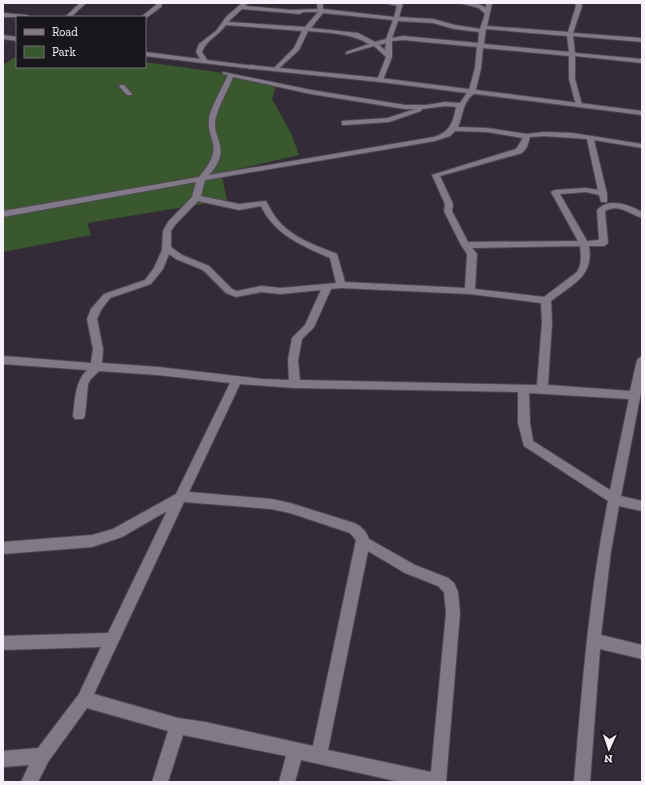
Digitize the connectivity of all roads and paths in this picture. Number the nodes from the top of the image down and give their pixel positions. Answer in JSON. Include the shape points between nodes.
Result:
{"nodes":[{"id":1,"x":159,"y":3,"type":"edge"},
{"id":2,"x":321,"y":3,"type":"edge"},
{"id":3,"x":388,"y":3,"type":"edge"},
{"id":4,"x":463,"y":3,"type":"edge"},
{"id":5,"x":489,"y":3,"type":"edge"},
{"id":6,"x":578,"y":3,"type":"edge"},
{"id":7,"x":82,"y":4,"type":"edge"},
{"id":8,"x":399,"y":4,"type":"edge"},
{"id":9,"x":243,"y":5,"type":"edge"},
{"id":10,"x":321,"y":10,"type":"junction"},
{"id":11,"x":292,"y":11,"type":"junction"},
{"id":12,"x":487,"y":13,"type":"junction"},
{"id":13,"x":3,"y":14,"type":"edge"},
{"id":14,"x":20,"y":16,"type":"edge"},
{"id":15,"x":69,"y":16,"type":"edge"},
{"id":16,"x":145,"y":16,"type":"edge"},
{"id":17,"x":396,"y":19,"type":"junction"},
{"id":18,"x":225,"y":23,"type":"junction"},
{"id":19,"x":308,"y":27,"type":"junction"},
{"id":20,"x":483,"y":29,"type":"junction"},
{"id":21,"x":570,"y":34,"type":"junction"},
{"id":22,"x":3,"y":37,"type":"edge"},
{"id":23,"x":16,"y":39,"type":"edge"},
{"id":24,"x":389,"y":39,"type":"junction"},
{"id":25,"x":642,"y":41,"type":"edge"},
{"id":26,"x":376,"y":45,"type":"junction"},
{"id":27,"x":481,"y":45,"type":"junction"},
{"id":28,"x":348,"y":53,"type":"dead end"},
{"id":29,"x":146,"y":54,"type":"edge"},
{"id":30,"x":572,"y":54,"type":"junction"},
{"id":31,"x":389,"y":58,"type":"junction"},
{"id":32,"x":204,"y":60,"type":"junction"},
{"id":33,"x":642,"y":60,"type":"edge"},
{"id":34,"x":253,"y":67,"type":"joint"},
{"id":35,"x":276,"y":70,"type":"junction"},
{"id":36,"x":380,"y":80,"type":"junction"},
{"id":37,"x":122,"y":86,"type":"dead end"},
{"id":38,"x":471,"y":92,"type":"junction"},
{"id":39,"x":129,"y":94,"type":"dead end"},
{"id":40,"x":579,"y":105,"type":"junction"},
{"id":41,"x":460,"y":106,"type":"junction"},
{"id":42,"x":427,"y":107,"type":"junction"},
{"id":43,"x":642,"y":113,"type":"edge"},
{"id":44,"x":345,"y":123,"type":"dead end"},
{"id":45,"x":455,"y":128,"type":"junction"},
{"id":46,"x":528,"y":136,"type":"junction"},
{"id":47,"x":590,"y":137,"type":"junction"},
{"id":48,"x":642,"y":146,"type":"edge"},
{"id":49,"x":201,"y":179,"type":"junction"},
{"id":50,"x":603,"y":194,"type":"junction"},
{"id":51,"x":196,"y":198,"type":"junction"},
{"id":52,"x":606,"y":206,"type":"junction"},
{"id":53,"x":3,"y":214,"type":"edge"},
{"id":54,"x":642,"y":215,"type":"edge"},
{"id":55,"x":584,"y":244,"type":"junction"},
{"id":56,"x":466,"y":245,"type":"junction"},
{"id":57,"x":166,"y":248,"type":"junction"},
{"id":58,"x":341,"y":285,"type":"junction"},
{"id":59,"x":328,"y":286,"type":"junction"},
{"id":60,"x":289,"y":291,"type":"junction"},
{"id":61,"x":470,"y":291,"type":"junction"},
{"id":62,"x":546,"y":300,"type":"junction"},
{"id":63,"x":320,"y":301,"type":"junction"},
{"id":64,"x":3,"y":360,"type":"edge"},
{"id":65,"x":642,"y":360,"type":"edge"},
{"id":66,"x":96,"y":367,"type":"junction"},
{"id":67,"x":237,"y":379,"type":"junction"},
{"id":68,"x":295,"y":384,"type":"junction"},
{"id":69,"x":523,"y":388,"type":"junction"},
{"id":70,"x":542,"y":389,"type":"junction"},
{"id":71,"x":634,"y":395,"type":"junction"},
{"id":72,"x":79,"y":416,"type":"dead end"},
{"id":73,"x":181,"y":497,"type":"junction"},
{"id":74,"x":614,"y":499,"type":"junction"},
{"id":75,"x":642,"y":506,"type":"edge"},
{"id":76,"x":363,"y":542,"type":"junction"},
{"id":77,"x":3,"y":548,"type":"edge"},
{"id":78,"x":113,"y":640,"type":"junction"},
{"id":79,"x":593,"y":640,"type":"junction"},
{"id":80,"x":3,"y":643,"type":"edge"},
{"id":81,"x":642,"y":652,"type":"edge"},
{"id":82,"x":84,"y":699,"type":"junction"},
{"id":83,"x":178,"y":726,"type":"junction"},
{"id":84,"x":295,"y":751,"type":"junction"},
{"id":85,"x":42,"y":756,"type":"junction"},
{"id":86,"x":319,"y":756,"type":"junction"},
{"id":87,"x":3,"y":758,"type":"edge"},
{"id":88,"x":406,"y":779,"type":"edge"},
{"id":89,"x":29,"y":782,"type":"edge"},
{"id":90,"x":160,"y":782,"type":"edge"},
{"id":91,"x":287,"y":782,"type":"edge"},
{"id":92,"x":438,"y":782,"type":"edge"},
{"id":93,"x":582,"y":782,"type":"edge"}],
"edges":[{"from":1,"to":16,"type":"street","via":[[159,6]]},
{"from":2,"to":10,"type":"street"},
{"from":3,"to":8,"type":"street"},
{"from":4,"to":12,"type":"street","via":[[481,7]]},
{"from":5,"to":12,"type":"street"},
{"from":6,"to":21,"type":"street"},
{"from":7,"to":15,"type":"street"},
{"from":8,"to":17,"type":"street","via":[[400,10]]},
{"from":9,"to":11,"type":"street","via":[[254,10]]},
{"from":9,"to":18,"type":"street"},
{"from":10,"to":11,"type":"street"},
{"from":10,"to":17,"type":"street"},
{"from":10,"to":19,"type":"street"},
{"from":11,"to":19,"type":"street","via":[[312,15]]},
{"from":12,"to":20,"type":"street"},
{"from":13,"to":14,"type":"street"},
{"from":17,"to":20,"type":"street"},
{"from":17,"to":24,"type":"street"},
{"from":18,"to":19,"type":"street"},
{"from":18,"to":32,"type":"street","via":[[201,45],[199,52]]},
{"from":19,"to":26,"type":"street","via":[[358,35]]},
{"from":19,"to":35,"type":"street","via":[[297,49]]},
{"from":20,"to":21,"type":"street"},
{"from":20,"to":27,"type":"street"},
{"from":21,"to":25,"type":"street"},
{"from":21,"to":30,"type":"street"},
{"from":22,"to":23,"type":"street"},
{"from":24,"to":26,"type":"street"},
{"from":24,"to":27,"type":"street","via":[[412,38]]},
{"from":24,"to":31,"type":"street"},
{"from":26,"to":28,"type":"street"},
{"from":26,"to":31,"type":"street"},
{"from":27,"to":30,"type":"street"},
{"from":27,"to":38,"type":"street"},
{"from":29,"to":32,"type":"street"},
{"from":30,"to":33,"type":"street"},
{"from":30,"to":40,"type":"street","via":[[572,79]]},
{"from":31,"to":36,"type":"street"},
{"from":32,"to":34,"type":"street"},
{"from":34,"to":35,"type":"street"},
{"from":35,"to":36,"type":"street"},
{"from":36,"to":38,"type":"street"},
{"from":37,"to":39,"type":"street"},
{"from":38,"to":40,"type":"street"},
{"from":38,"to":41,"type":"street","via":[[464,105]]},
{"from":40,"to":43,"type":"street"},
{"from":41,"to":42,"type":"street","via":[[445,104]]},
{"from":41,"to":45,"type":"street"},
{"from":42,"to":44,"type":"street","via":[[389,120]]},
{"from":42,"to":49,"type":"street","via":[[405,108],[311,92],[228,74],[212,118],[217,156]]},
{"from":45,"to":46,"type":"street"},
{"from":45,"to":49,"type":"street","via":[[449,135],[416,143]]},
{"from":46,"to":47,"type":"street","via":[[555,133]]},
{"from":46,"to":56,"type":"street","via":[[519,151],[436,175],[449,204],[448,211]]},
{"from":47,"to":48,"type":"street"},
{"from":47,"to":50,"type":"street"},
{"from":49,"to":51,"type":"street"},
{"from":49,"to":53,"type":"street"},
{"from":50,"to":52,"type":"street"},
{"from":50,"to":55,"type":"street","via":[[586,190],[556,192]]},
{"from":51,"to":57,"type":"street","via":[[171,224],[167,231]]},
{"from":51,"to":58,"type":"street","via":[[239,207],[263,203],[279,227],[302,242],[334,256]]},
{"from":52,"to":54,"type":"street","via":[[621,206]]},
{"from":52,"to":55,"type":"street","via":[[601,210],[604,243]]},
{"from":55,"to":56,"type":"street"},
{"from":55,"to":62,"type":"street","via":[[586,256],[580,274]]},
{"from":56,"to":61,"type":"street","via":[[472,254]]},
{"from":57,"to":60,"type":"street","via":[[179,257],[206,268],[229,291],[236,294],[261,289]]},
{"from":57,"to":66,"type":"street","via":[[158,269],[148,282],[107,296],[96,309],[92,319],[98,350]]},
{"from":58,"to":59,"type":"street"},
{"from":58,"to":61,"type":"street"},
{"from":59,"to":60,"type":"street"},
{"from":59,"to":63,"type":"street"},
{"from":60,"to":63,"type":"street","via":[[304,293]]},
{"from":61,"to":62,"type":"street"},
{"from":62,"to":70,"type":"street"},
{"from":63,"to":68,"type":"street","via":[[309,327],[300,334],[295,345]]},
{"from":64,"to":66,"type":"street"},
{"from":65,"to":71,"type":"street"},
{"from":66,"to":67,"type":"street"},
{"from":66,"to":72,"type":"street","via":[[85,378]]},
{"from":67,"to":68,"type":"street"},
{"from":67,"to":73,"type":"street"},
{"from":68,"to":69,"type":"street"},
{"from":69,"to":70,"type":"street"},
{"from":69,"to":74,"type":"street","via":[[524,423],[528,443]]},
{"from":70,"to":71,"type":"street"},
{"from":71,"to":74,"type":"street"},
{"from":73,"to":76,"type":"street","via":[[271,504],[290,508],[354,529],[362,537]]},
{"from":73,"to":77,"type":"street","via":[[117,533],[92,541]]},
{"from":73,"to":78,"type":"street"},
{"from":74,"to":75,"type":"street"},
{"from":74,"to":79,"type":"street","via":[[604,551]]},
{"from":76,"to":86,"type":"street"},
{"from":76,"to":92,"type":"street","via":[[410,569],[443,582],[451,592],[453,613]]},
{"from":78,"to":80,"type":"street"},
{"from":78,"to":82,"type":"street"},
{"from":79,"to":81,"type":"street"},
{"from":79,"to":93,"type":"street"},
{"from":82,"to":83,"type":"street"},
{"from":82,"to":85,"type":"street"},
{"from":83,"to":84,"type":"street"},
{"from":83,"to":90,"type":"street"},
{"from":84,"to":86,"type":"street"},
{"from":84,"to":91,"type":"street"},
{"from":85,"to":87,"type":"street"},
{"from":85,"to":89,"type":"street"},
{"from":86,"to":88,"type":"street"},
{"from":88,"to":92,"type":"street"}]}
